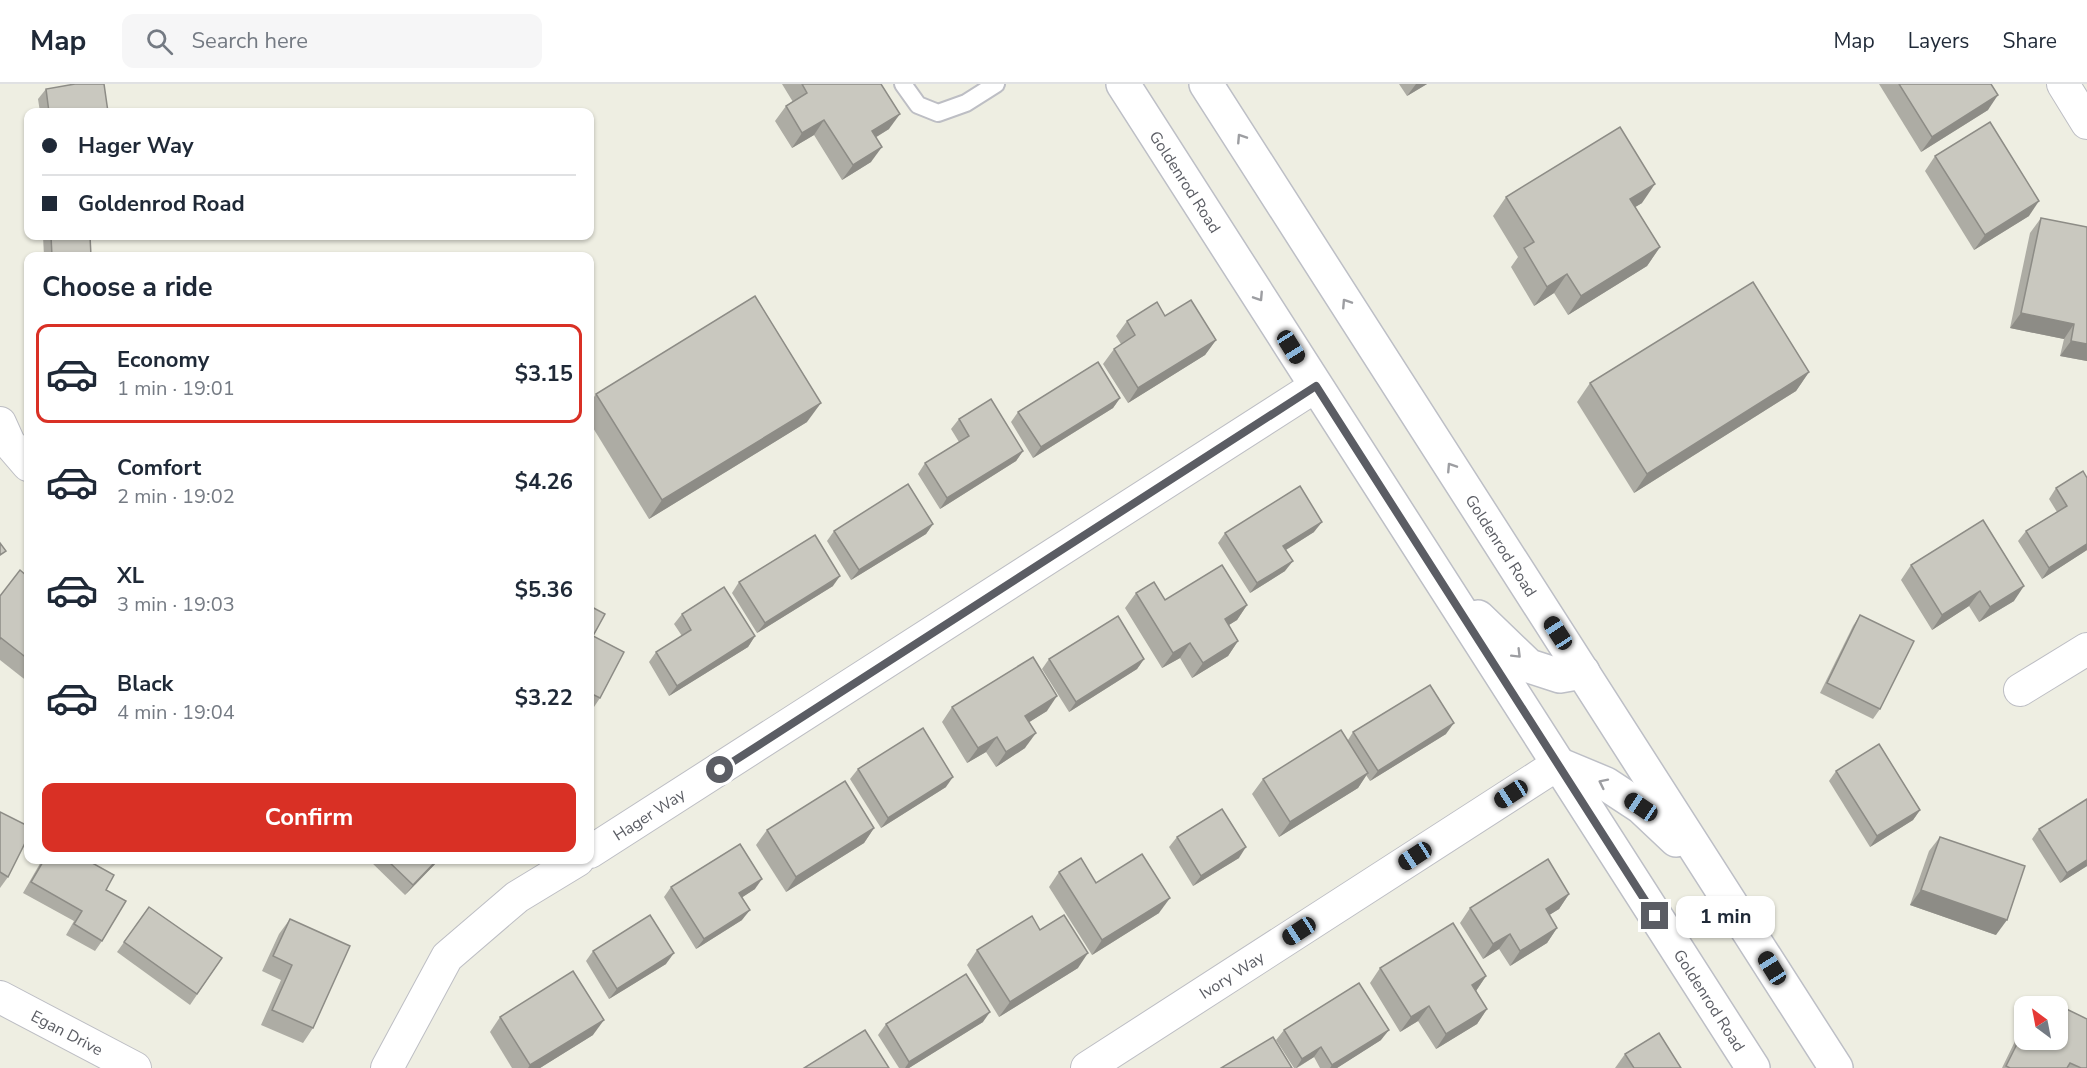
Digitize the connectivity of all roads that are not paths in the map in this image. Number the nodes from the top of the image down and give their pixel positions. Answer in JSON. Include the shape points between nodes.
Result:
{"nodes":[{"id":1,"x":903,"y":84,"type":"edge"},
{"id":2,"x":996,"y":84,"type":"edge"},
{"id":3,"x":1123,"y":84,"type":"edge"},
{"id":4,"x":1206,"y":84,"type":"edge"},
{"id":5,"x":2062,"y":84,"type":"edge"},
{"id":6,"x":2087,"y":123,"type":"edge"},
{"id":7,"x":1316,"y":386,"type":"junction"},
{"id":8,"x":0,"y":423,"type":"edge"},
{"id":9,"x":24,"y":460,"type":"edge"},
{"id":10,"x":1444,"y":586,"type":"junction"},
{"id":11,"x":2087,"y":649,"type":"edge"},
{"id":12,"x":1583,"y":672,"type":"junction"},
{"id":13,"x":2020,"y":690,"type":"dead end"},
{"id":14,"x":1558,"y":764,"type":"junction"},
{"id":15,"x":594,"y":849,"type":"edge"},
{"id":16,"x":571,"y":864,"type":"edge"},
{"id":17,"x":1712,"y":873,"type":"junction"},
{"id":18,"x":0,"y":997,"type":"edge"},
{"id":19,"x":135,"y":1068,"type":"edge"},
{"id":20,"x":387,"y":1068,"type":"edge"},
{"id":21,"x":1087,"y":1068,"type":"edge"},
{"id":22,"x":1753,"y":1068,"type":"edge"},
{"id":23,"x":1836,"y":1068,"type":"edge"}],
"edges":[{"from":1,"to":2,"type":"lane","via":[[918,105],[938,113],[966,103]]},
{"from":3,"to":7,"type":"main road","name":"Goldenrod Road","one_way":true},
{"from":12,"to":4,"type":"main road","name":"Goldenrod Road","one_way":true},
{"from":5,"to":6,"type":"street"},
{"from":7,"to":10,"type":"main road","name":"Goldenrod Road"},
{"from":7,"to":15,"type":"street","name":"Hager Way"},
{"from":8,"to":9,"type":"street"},
{"from":10,"to":12,"type":"main road","one_way":true,"via":[[1529,666],[1560,676]]},
{"from":10,"to":14,"type":"main road","name":"Goldenrod Road"},
{"from":11,"to":13,"type":"street"},
{"from":12,"to":17,"type":"main road","name":"Goldenrod Road"},
{"from":17,"to":14,"type":"main road","one_way":true,"via":[[1641,807],[1606,784]]},
{"from":14,"to":21,"type":"street","name":"Ivory Way"},
{"from":14,"to":22,"type":"main road","name":"Goldenrod Road"},
{"from":16,"to":20,"type":"street","via":[[517,897],[447,957]]},
{"from":17,"to":23,"type":"main road","name":"Goldenrod Road"},
{"from":18,"to":19,"type":"street","name":"Egan Drive"}]}
